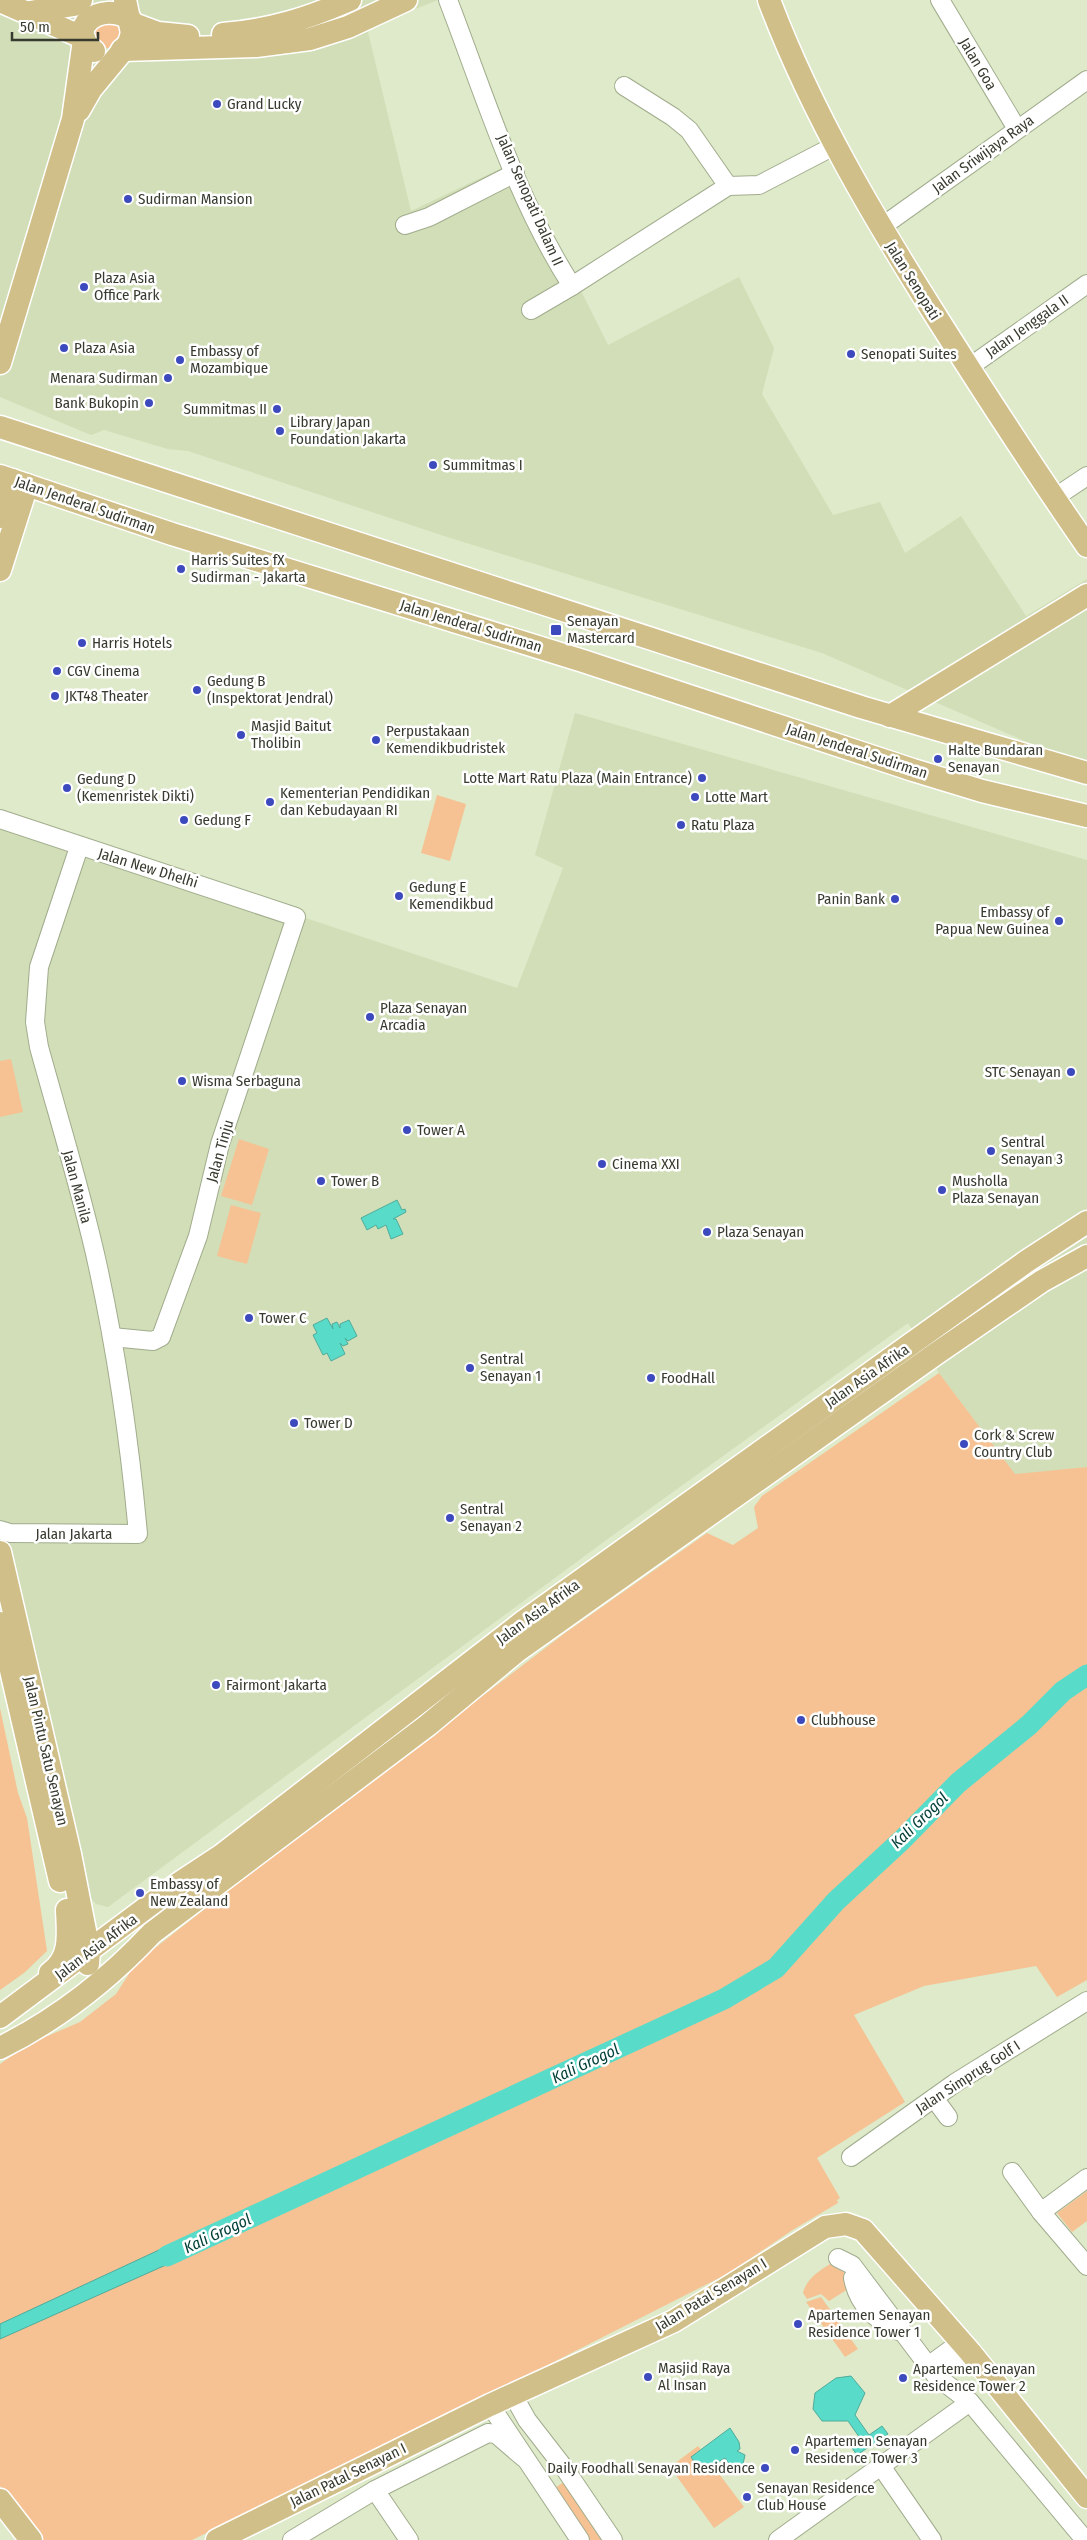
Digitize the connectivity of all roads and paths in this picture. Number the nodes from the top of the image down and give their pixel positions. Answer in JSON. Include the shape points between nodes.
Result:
{"nodes":[{"id":1,"x":81,"y":0,"type":"edge"},
{"id":2,"x":406,"y":0,"type":"edge"},
{"id":3,"x":448,"y":0,"type":"edge"},
{"id":4,"x":769,"y":0,"type":"edge"},
{"id":5,"x":940,"y":0,"type":"edge"},
{"id":6,"x":0,"y":1,"type":"edge"},
{"id":7,"x":346,"y":2,"type":"edge"},
{"id":8,"x":131,"y":10,"type":"edge"},
{"id":9,"x":30,"y":12,"type":"junction"},
{"id":10,"x":348,"y":27,"type":"junction"},
{"id":11,"x":84,"y":39,"type":"junction"},
{"id":12,"x":121,"y":51,"type":"junction"},
{"id":13,"x":1087,"y":80,"type":"edge"},
{"id":14,"x":624,"y":86,"type":"dead end"},
{"id":15,"x":73,"y":119,"type":"junction"},
{"id":16,"x":1017,"y":129,"type":"junction"},
{"id":17,"x":834,"y":146,"type":"junction"},
{"id":18,"x":515,"y":173,"type":"junction"},
{"id":19,"x":728,"y":186,"type":"junction"},
{"id":20,"x":405,"y":225,"type":"dead end"},
{"id":21,"x":880,"y":228,"type":"junction"},
{"id":22,"x":1087,"y":284,"type":"edge"},
{"id":23,"x":572,"y":286,"type":"junction"},
{"id":24,"x":531,"y":310,"type":"dead end"},
{"id":25,"x":0,"y":363,"type":"edge"},
{"id":26,"x":968,"y":368,"type":"junction"},
{"id":27,"x":0,"y":427,"type":"edge"},
{"id":28,"x":1087,"y":476,"type":"edge"},
{"id":29,"x":13,"y":480,"type":"edge"},
{"id":30,"x":1054,"y":498,"type":"junction"},
{"id":31,"x":0,"y":517,"type":"edge"},
{"id":32,"x":5,"y":537,"type":"edge"},
{"id":33,"x":1087,"y":546,"type":"edge"},
{"id":34,"x":0,"y":570,"type":"edge"},
{"id":35,"x":1087,"y":595,"type":"edge"},
{"id":36,"x":890,"y":716,"type":"junction"},
{"id":37,"x":1087,"y":773,"type":"edge"},
{"id":38,"x":1087,"y":816,"type":"edge"},
{"id":39,"x":0,"y":819,"type":"edge"},
{"id":40,"x":79,"y":847,"type":"junction"},
{"id":41,"x":296,"y":917,"type":"joint"},
{"id":42,"x":1087,"y":1222,"type":"edge"},
{"id":43,"x":1087,"y":1256,"type":"edge"},
{"id":44,"x":112,"y":1337,"type":"junction"},
{"id":45,"x":707,"y":1502,"type":"junction"},
{"id":46,"x":138,"y":1534,"type":"joint"},
{"id":47,"x":2,"y":1547,"type":"edge"},
{"id":48,"x":0,"y":1623,"type":"edge"},
{"id":49,"x":228,"y":1864,"type":"junction"},
{"id":50,"x":73,"y":1909,"type":"junction"},
{"id":51,"x":146,"y":1909,"type":"junction"},
{"id":52,"x":152,"y":1934,"type":"junction"},
{"id":53,"x":86,"y":1958,"type":"junction"},
{"id":54,"x":1087,"y":2001,"type":"edge"},
{"id":55,"x":0,"y":2007,"type":"edge"},
{"id":56,"x":0,"y":2017,"type":"edge"},
{"id":57,"x":0,"y":2048,"type":"edge"},
{"id":58,"x":934,"y":2098,"type":"junction"},
{"id":59,"x":948,"y":2117,"type":"dead end"},
{"id":60,"x":851,"y":2157,"type":"dead end"},
{"id":61,"x":1012,"y":2172,"type":"dead end"},
{"id":62,"x":1087,"y":2178,"type":"edge"},
{"id":63,"x":1041,"y":2212,"type":"junction"},
{"id":64,"x":838,"y":2258,"type":"dead end"},
{"id":65,"x":1087,"y":2266,"type":"edge"},
{"id":66,"x":961,"y":2350,"type":"junction"},
{"id":67,"x":932,"y":2371,"type":"junction"},
{"id":68,"x":516,"y":2401,"type":"junction"},
{"id":69,"x":970,"y":2402,"type":"junction"},
{"id":70,"x":494,"y":2411,"type":"junction"},
{"id":71,"x":524,"y":2458,"type":"junction"},
{"id":72,"x":881,"y":2466,"type":"junction"},
{"id":73,"x":565,"y":2470,"type":"junction"},
{"id":74,"x":542,"y":2484,"type":"junction"},
{"id":75,"x":375,"y":2490,"type":"junction"},
{"id":76,"x":1087,"y":2497,"type":"edge"},
{"id":77,"x":0,"y":2500,"type":"edge"},
{"id":78,"x":1087,"y":2509,"type":"edge"},
{"id":79,"x":0,"y":2513,"type":"edge"},
{"id":80,"x":780,"y":2539,"type":"edge"},
{"id":81,"x":22,"y":2540,"type":"edge"},
{"id":82,"x":31,"y":2540,"type":"edge"},
{"id":83,"x":217,"y":2540,"type":"edge"},
{"id":84,"x":251,"y":2540,"type":"edge"},
{"id":85,"x":292,"y":2540,"type":"edge"},
{"id":86,"x":409,"y":2540,"type":"edge"},
{"id":87,"x":580,"y":2540,"type":"edge"},
{"id":88,"x":614,"y":2540,"type":"edge"},
{"id":89,"x":932,"y":2540,"type":"edge"},
{"id":90,"x":1085,"y":2540,"type":"edge"}],
"edges":[{"from":1,"to":9,"type":"main road","via":[[74,5]]},
{"from":2,"to":10,"type":"main road"},
{"from":3,"to":18,"type":"street","name":"Jalan Senopati Dalam II"},
{"from":4,"to":17,"type":"main road","name":"Jalan Senopati"},
{"from":5,"to":16,"type":"street","name":"Jalan Goa"},
{"from":6,"to":9,"type":"main road"},
{"from":7,"to":8,"type":"main road","via":[[274,28],[190,36],[158,33]]},
{"from":7,"to":10,"type":"main road"},
{"from":8,"to":11,"type":"main road","via":[[110,5],[98,7],[88,14],[83,26]]},
{"from":8,"to":12,"type":"main road","via":[[131,38]]},
{"from":9,"to":11,"type":"main road"},
{"from":10,"to":12,"type":"main road","via":[[310,40],[256,46]]},
{"from":11,"to":12,"type":"main road","via":[[92,49],[102,54]]},
{"from":11,"to":15,"type":"main road"},
{"from":12,"to":15,"type":"main road","via":[[91,89]]},
{"from":13,"to":16,"type":"street","name":"Jalan Sriwijaya Raya"},
{"from":14,"to":19,"type":"street","via":[[688,130]]},
{"from":15,"to":25,"type":"main road"},
{"from":16,"to":21,"type":"street","name":"Jalan Sriwijaya Raya"},
{"from":17,"to":19,"type":"street","via":[[759,185]]},
{"from":17,"to":21,"type":"main road","name":"Jalan Senopati"},
{"from":18,"to":20,"type":"street","via":[[429,217]]},
{"from":18,"to":23,"type":"street","name":"Jalan Senopati Dalam II","via":[[554,258]]},
{"from":19,"to":23,"type":"street"},
{"from":21,"to":26,"type":"main road","name":"Jalan Senopati"},
{"from":22,"to":26,"type":"street","name":"Jalan Jenggala II"},
{"from":23,"to":24,"type":"street"},
{"from":26,"to":30,"type":"main road","name":"Jalan Senopati"},
{"from":27,"to":36,"type":"main road"},
{"from":28,"to":30,"type":"street"},
{"from":29,"to":31,"type":"main road"},
{"from":29,"to":32,"type":"main road"},
{"from":29,"to":38,"type":"main road","name":"Jalan Jenderal Sudirman","via":[[172,534],[592,664],[899,766],[982,791]]},
{"from":30,"to":33,"type":"main road","name":"Jalan Senopati"},
{"from":32,"to":34,"type":"main road"},
{"from":35,"to":36,"type":"main road"},
{"from":36,"to":37,"type":"main road"},
{"from":39,"to":40,"type":"street","name":"Jalan New Dhelhi"},
{"from":40,"to":41,"type":"street","name":"Jalan New Dhelhi"},
{"from":40,"to":44,"type":"street","name":"Jalan Manila","via":[[39,967],[35,1022],[39,1048],[98,1266]]},
{"from":41,"to":44,"type":"street","name":"Jalan Tinju","via":[[220,1144],[198,1236],[162,1337],[152,1341]]},
{"from":42,"to":45,"type":"main road","name":"Jalan Asia Afrika","via":[[1027,1260]]},
{"from":43,"to":45,"type":"main road","name":"Jalan Asia Afrika","via":[[1042,1281]]},
{"from":44,"to":46,"type":"street","name":"Jalan Manila"},
{"from":45,"to":49,"type":"main road","name":"Jalan Asia Afrika","via":[[523,1622]]},
{"from":46,"to":47,"type":"street","name":"Jalan Jakarta"},
{"from":47,"to":50,"type":"main road","name":"Jalan Pintu Satu Senayan"},
{"from":48,"to":50,"type":"main road","name":"Jalan Pintu Satu Senayan"},
{"from":49,"to":51,"type":"main road","name":"Jalan Asia Afrika"},
{"from":49,"to":52,"type":"main road","name":"Jalan Asia Afrika"},
{"from":50,"to":51,"type":"main road","via":[[90,1918],[108,1922]]},
{"from":50,"to":53,"type":"main road","name":"Jalan Pintu Satu Senayan"},
{"from":50,"to":55,"type":"main road","via":[[64,1959],[55,1970]]},
{"from":51,"to":53,"type":"main road","name":"Jalan Asia Afrika"},
{"from":52,"to":53,"type":"main road","via":[[105,1961]]},
{"from":52,"to":57,"type":"main road","name":"Jalan Asia Afrika","via":[[135,1952],[69,2005],[34,2031]]},
{"from":53,"to":56,"type":"main road","name":"Jalan Asia Afrika"},
{"from":53,"to":57,"type":"main road","via":[[80,1985]]},
{"from":54,"to":58,"type":"street","name":"Jalan Simprug Golf I"},
{"from":58,"to":59,"type":"street"},
{"from":58,"to":60,"type":"street","name":"Jalan Simprug Golf I"},
{"from":61,"to":63,"type":"street"},
{"from":62,"to":63,"type":"street"},
{"from":63,"to":65,"type":"street"},
{"from":64,"to":67,"type":"street","via":[[848,2262],[859,2275]]},
{"from":66,"to":67,"type":"street"},
{"from":66,"to":68,"type":"main road","name":"Jalan Patal Senayan I","via":[[863,2230],[836,2224],[817,2232],[674,2320]]},
{"from":66,"to":76,"type":"main road","name":"Jalan Patal Senayan I"},
{"from":66,"to":78,"type":"main road","name":"Jalan Patal Senayan I"},
{"from":67,"to":69,"type":"street"},
{"from":68,"to":70,"type":"main road","name":"Jalan Patal Senayan I"},
{"from":68,"to":73,"type":"street"},
{"from":69,"to":72,"type":"street"},
{"from":69,"to":90,"type":"street"},
{"from":70,"to":71,"type":"street"},
{"from":70,"to":83,"type":"main road","name":"Jalan Patal Senayan I"},
{"from":70,"to":84,"type":"main road","name":"Jalan Patal Senayan I"},
{"from":71,"to":74,"type":"street"},
{"from":71,"to":75,"type":"street","via":[[496,2434],[488,2433]]},
{"from":72,"to":80,"type":"street"},
{"from":72,"to":89,"type":"street"},
{"from":73,"to":74,"type":"street"},
{"from":73,"to":88,"type":"street"},
{"from":74,"to":87,"type":"street"},
{"from":75,"to":85,"type":"street"},
{"from":75,"to":86,"type":"street"},
{"from":77,"to":82,"type":"main road"},
{"from":79,"to":81,"type":"main road"}]}
